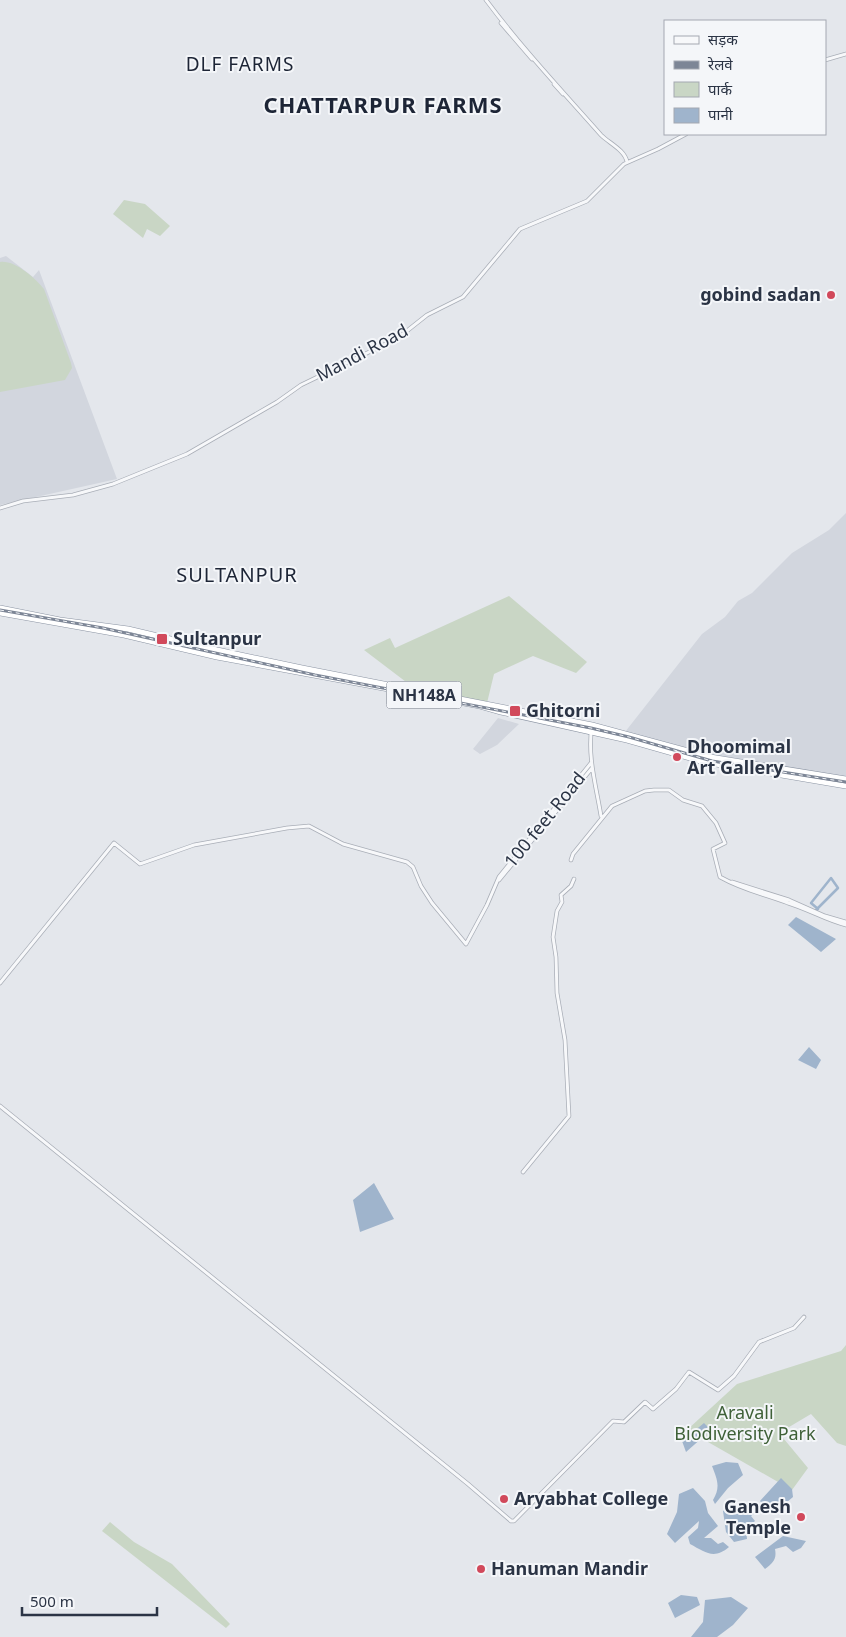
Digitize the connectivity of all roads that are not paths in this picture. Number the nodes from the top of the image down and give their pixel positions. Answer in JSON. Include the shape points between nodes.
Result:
{"nodes":[{"id":1,"x":484,"y":0,"type":"edge"},
{"id":2,"x":846,"y":54,"type":"edge"},
{"id":3,"x":826,"y":60,"type":"edge"},
{"id":4,"x":684,"y":135,"type":"edge"},
{"id":5,"x":627,"y":162,"type":"junction"},
{"id":6,"x":0,"y":508,"type":"edge"},
{"id":7,"x":0,"y":608,"type":"edge"},
{"id":8,"x":0,"y":613,"type":"edge"},
{"id":9,"x":187,"y":646,"type":"junction"},
{"id":10,"x":591,"y":728,"type":"junction"},
{"id":11,"x":591,"y":766,"type":"junction"},
{"id":12,"x":811,"y":773,"type":"junction"},
{"id":13,"x":846,"y":779,"type":"edge"},
{"id":14,"x":811,"y":780,"type":"junction"},
{"id":15,"x":846,"y":786,"type":"edge"},
{"id":16,"x":601,"y":816,"type":"dead end"},
{"id":17,"x":571,"y":860,"type":"dead end"},
{"id":18,"x":574,"y":879,"type":"dead end"},
{"id":19,"x":846,"y":924,"type":"edge"},
{"id":20,"x":0,"y":983,"type":"edge"},
{"id":21,"x":0,"y":1106,"type":"edge"},
{"id":22,"x":523,"y":1172,"type":"dead end"},
{"id":23,"x":804,"y":1318,"type":"dead end"}],
"edges":[{"from":1,"to":5,"type":"street"},
{"from":2,"to":3,"type":"street"},
{"from":4,"to":5,"type":"street","name":"Mandi Road"},
{"from":5,"to":6,"type":"street","name":"Mandi Road","via":[[588,201],[520,229],[464,297],[427,315],[398,338],[301,385],[172,462],[98,488]]},
{"from":7,"to":9,"type":"highway","number":"NH148A","via":[[128,629]]},
{"from":8,"to":9,"type":"highway","number":"NH148A"},
{"from":9,"to":10,"type":"highway","number":"NH148A","via":[[217,657],[302,670]]},
{"from":10,"to":11,"type":"street"},
{"from":10,"to":12,"type":"highway","number":"NH148A","via":[[710,757]]},
{"from":10,"to":14,"type":"highway","number":"NH148A","via":[[704,762]]},
{"from":11,"to":16,"type":"street"},
{"from":11,"to":20,"type":"street","name":"100 feet Road","via":[[499,877],[465,944],[432,903],[413,867],[407,862],[343,844],[310,826],[194,845],[140,864],[114,843]]},
{"from":12,"to":13,"type":"highway","number":"NH148A"},
{"from":12,"to":14,"type":"highway"},
{"from":14,"to":15,"type":"highway","number":"NH148A"},
{"from":17,"to":19,"type":"street","via":[[572,854],[614,804],[646,791],[670,790],[683,800],[702,806],[716,823],[725,843],[712,849],[719,875]]},
{"from":18,"to":22,"type":"street","via":[[561,895],[553,936],[569,1116]]},
{"from":21,"to":23,"type":"street","via":[[509,1520],[514,1521],[613,1421],[626,1421],[645,1402],[653,1409],[676,1389],[689,1372],[718,1390],[734,1376],[759,1342],[795,1327]]}]}
